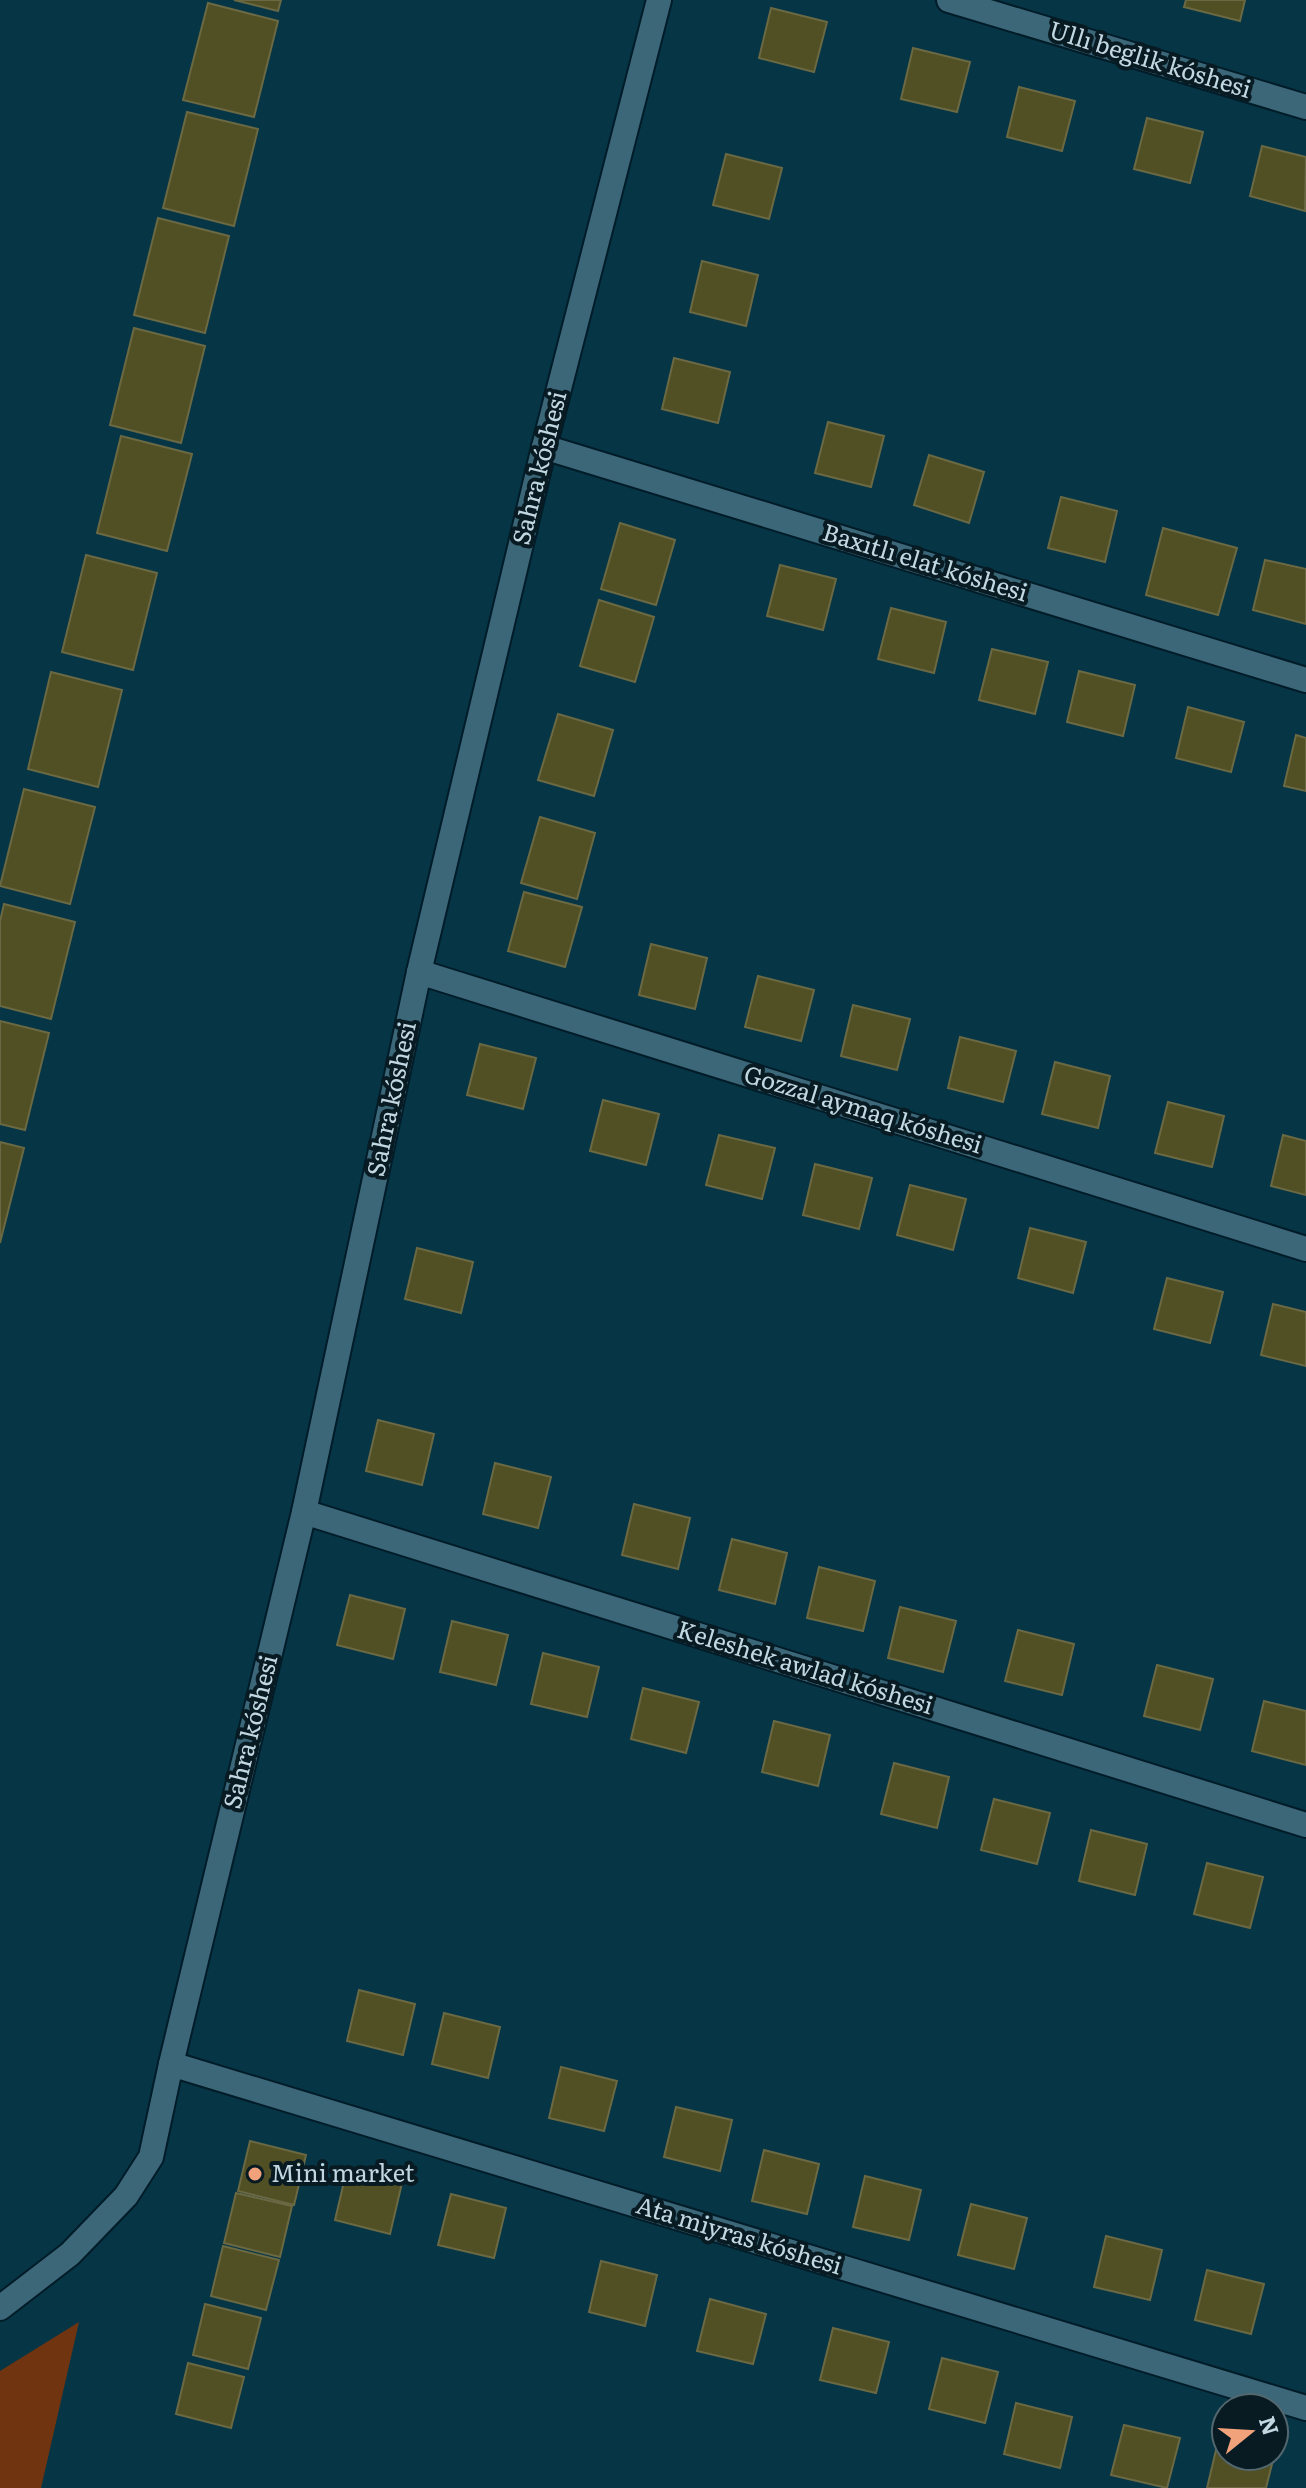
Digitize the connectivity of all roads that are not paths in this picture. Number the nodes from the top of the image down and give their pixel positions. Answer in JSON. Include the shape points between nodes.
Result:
{"nodes":[{"id":1,"x":659,"y":0,"type":"edge"},
{"id":2,"x":949,"y":0,"type":"edge"},
{"id":3,"x":1306,"y":107,"type":"edge"},
{"id":4,"x":544,"y":447,"type":"junction"},
{"id":5,"x":1306,"y":680,"type":"edge"},
{"id":6,"x":419,"y":972,"type":"junction"},
{"id":7,"x":1306,"y":1249,"type":"edge"},
{"id":8,"x":304,"y":1512,"type":"junction"},
{"id":9,"x":1306,"y":1825,"type":"edge"},
{"id":10,"x":171,"y":2064,"type":"junction"},
{"id":11,"x":0,"y":2308,"type":"edge"},
{"id":12,"x":1306,"y":2408,"type":"edge"}],
"edges":[{"from":1,"to":4,"type":"street","name":"Sahra kóshesi"},
{"from":2,"to":3,"type":"street","name":"Ullı beglik kóshesi"},
{"from":4,"to":5,"type":"street","name":"Baxıtlı elat kóshesi"},
{"from":4,"to":6,"type":"street","name":"Sahra kóshesi"},
{"from":6,"to":7,"type":"street","name":"Gozzal aymaq kóshesi"},
{"from":6,"to":8,"type":"street","name":"Sahra kóshesi"},
{"from":8,"to":9,"type":"street","name":"Keleshek awlad kóshesi"},
{"from":8,"to":10,"type":"street","name":"Sahra kóshesi"},
{"from":10,"to":11,"type":"street","name":"Sahra kóshesi","via":[[151,2157],[126,2196],[70,2254]]},
{"from":10,"to":12,"type":"street","name":"Ata miyras kóshesi"}]}
